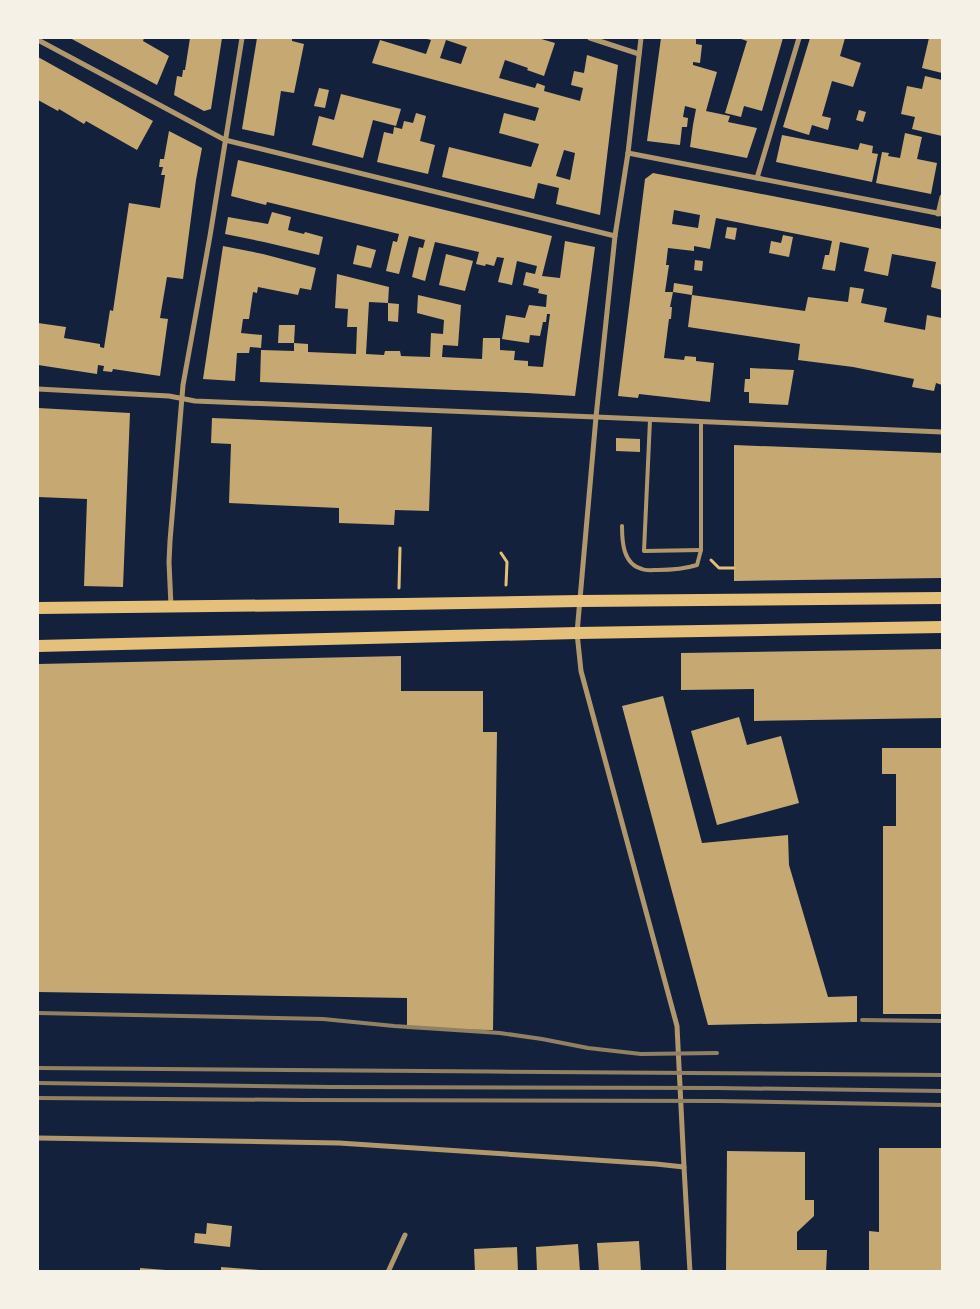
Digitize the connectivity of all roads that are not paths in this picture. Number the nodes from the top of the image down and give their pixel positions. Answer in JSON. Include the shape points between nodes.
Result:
{"nodes":[{"id":1,"x":242,"y":38,"type":"edge"},
{"id":2,"x":590,"y":38,"type":"edge"},
{"id":3,"x":641,"y":38,"type":"edge"},
{"id":4,"x":799,"y":38,"type":"edge"},
{"id":5,"x":38,"y":40,"type":"edge"},
{"id":6,"x":639,"y":54,"type":"junction"},
{"id":7,"x":224,"y":140,"type":"junction"},
{"id":8,"x":628,"y":153,"type":"junction"},
{"id":9,"x":757,"y":178,"type":"junction"},
{"id":10,"x":942,"y":197,"type":"edge"},
{"id":11,"x":940,"y":214,"type":"edge"},
{"id":12,"x":615,"y":236,"type":"junction"},
{"id":13,"x":38,"y":389,"type":"edge"},
{"id":14,"x":181,"y":398,"type":"junction"},
{"id":15,"x":596,"y":417,"type":"junction"},
{"id":16,"x":650,"y":420,"type":"junction"},
{"id":17,"x":701,"y":422,"type":"junction"},
{"id":18,"x":942,"y":432,"type":"edge"},
{"id":19,"x":622,"y":526,"type":"dead end"},
{"id":20,"x":701,"y":550,"type":"junction"},
{"id":21,"x":942,"y":598,"type":"edge"},
{"id":22,"x":580,"y":601,"type":"junction"},
{"id":23,"x":171,"y":607,"type":"junction"},
{"id":24,"x":38,"y":608,"type":"edge"},
{"id":25,"x":942,"y":627,"type":"edge"},
{"id":26,"x":577,"y":633,"type":"junction"},
{"id":27,"x":38,"y":646,"type":"edge"},
{"id":28,"x":38,"y":1138,"type":"edge"},
{"id":29,"x":684,"y":1167,"type":"junction"},
{"id":30,"x":405,"y":1235,"type":"dead end"},
{"id":31,"x":388,"y":1272,"type":"edge"},
{"id":32,"x":690,"y":1272,"type":"edge"}],
"edges":[{"from":1,"to":7,"type":"street"},
{"from":2,"to":6,"type":"street"},
{"from":3,"to":6,"type":"street"},
{"from":4,"to":9,"type":"street"},
{"from":5,"to":7,"type":"street"},
{"from":6,"to":8,"type":"street"},
{"from":7,"to":12,"type":"street"},
{"from":7,"to":14,"type":"street"},
{"from":8,"to":9,"type":"street"},
{"from":8,"to":12,"type":"street"},
{"from":9,"to":11,"type":"street"},
{"from":10,"to":11,"type":"street"},
{"from":12,"to":15,"type":"street"},
{"from":13,"to":14,"type":"street"},
{"from":14,"to":15,"type":"street","via":[[205,402]]},
{"from":14,"to":23,"type":"street","via":[[170,548]]},
{"from":15,"to":16,"type":"street"},
{"from":15,"to":22,"type":"street"},
{"from":16,"to":17,"type":"street"},
{"from":16,"to":20,"type":"lane","via":[[644,551]]},
{"from":17,"to":18,"type":"street"},
{"from":17,"to":20,"type":"lane"},
{"from":19,"to":20,"type":"lane","via":[[626,554],[632,564],[642,570],[683,569],[697,565]]},
{"from":21,"to":22,"type":"main road"},
{"from":22,"to":23,"type":"main road"},
{"from":22,"to":26,"type":"street"},
{"from":23,"to":24,"type":"main road"},
{"from":25,"to":26,"type":"main road"},
{"from":26,"to":27,"type":"main road"},
{"from":26,"to":29,"type":"street","via":[[581,671],[677,1026]]},
{"from":28,"to":29,"type":"street","via":[[339,1143]]},
{"from":29,"to":32,"type":"street"},
{"from":30,"to":31,"type":"street"}]}
